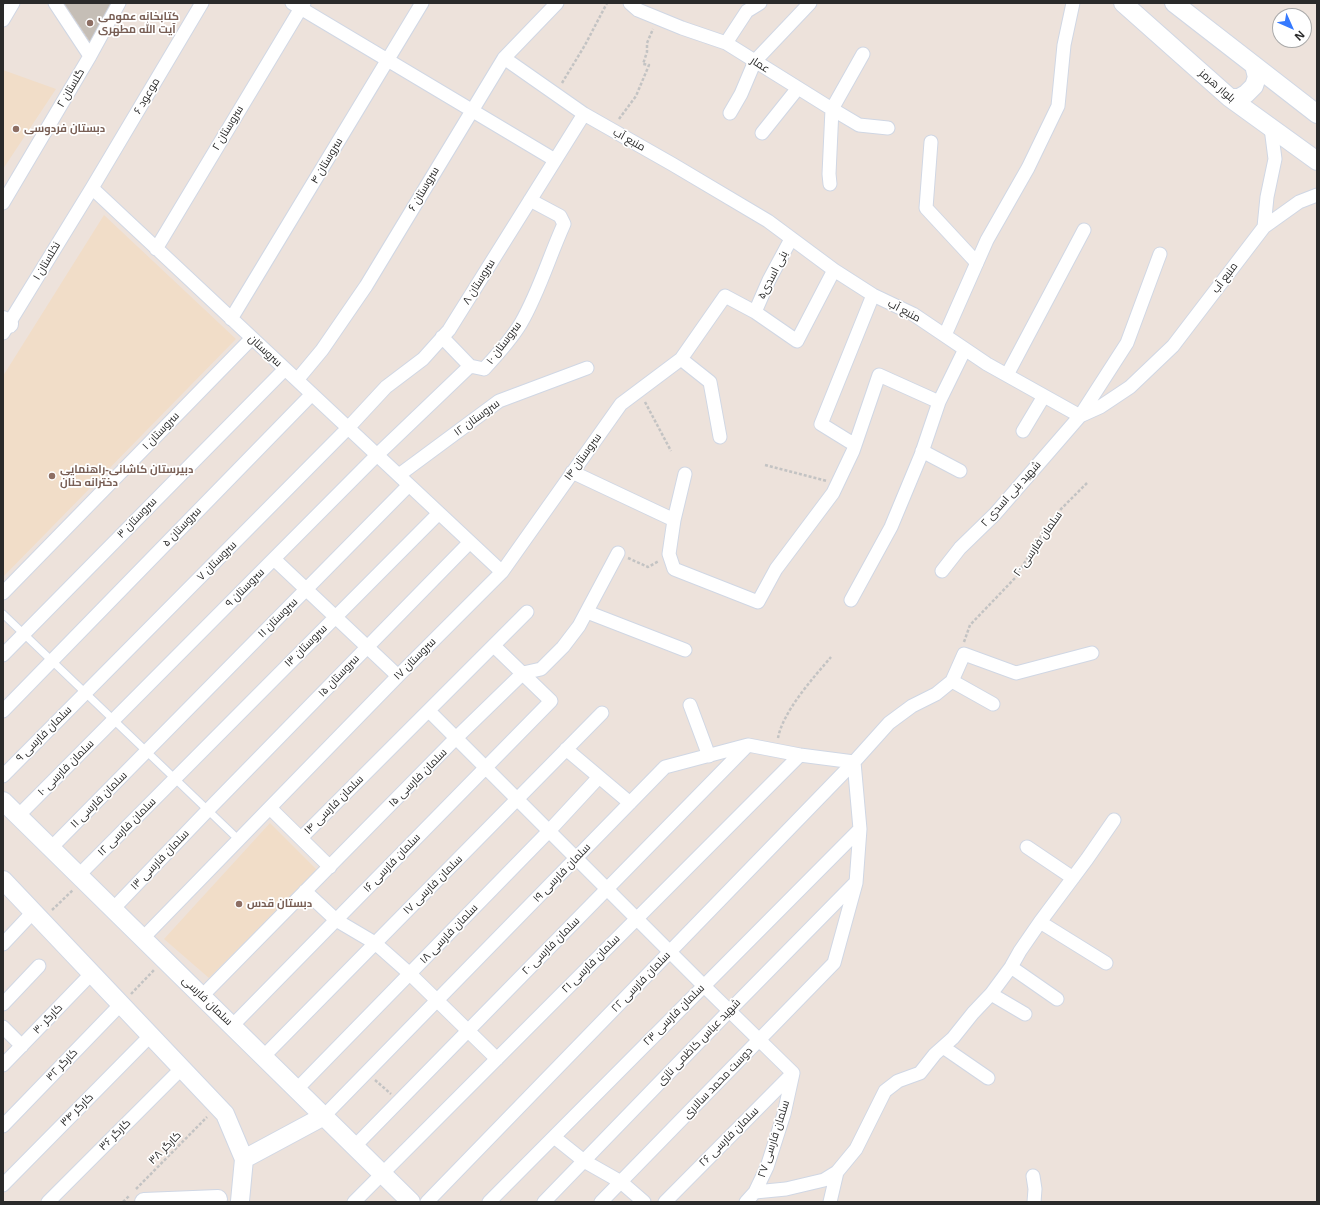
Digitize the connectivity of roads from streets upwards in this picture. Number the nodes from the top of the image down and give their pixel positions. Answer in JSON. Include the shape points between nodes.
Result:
{"nodes":[{"id":1,"x":13,"y":3,"type":"edge"},
{"id":2,"x":55,"y":3,"type":"edge"},
{"id":3,"x":119,"y":3,"type":"edge"},
{"id":4,"x":202,"y":3,"type":"edge"},
{"id":5,"x":422,"y":3,"type":"edge"},
{"id":6,"x":557,"y":3,"type":"edge"},
{"id":7,"x":760,"y":3,"type":"edge"},
{"id":8,"x":810,"y":3,"type":"edge"},
{"id":9,"x":1074,"y":3,"type":"edge"},
{"id":10,"x":1123,"y":3,"type":"edge"},
{"id":11,"x":1174,"y":3,"type":"edge"},
{"id":12,"x":633,"y":4,"type":"edge"},
{"id":13,"x":299,"y":5,"type":"edge"},
{"id":14,"x":3,"y":20,"type":"edge"},
{"id":15,"x":726,"y":43,"type":"junction"},
{"id":16,"x":863,"y":54,"type":"dead end"},
{"id":17,"x":90,"y":56,"type":"junction"},
{"id":18,"x":504,"y":58,"type":"junction"},
{"id":19,"x":388,"y":60,"type":"junction"},
{"id":20,"x":755,"y":61,"type":"junction"},
{"id":21,"x":1254,"y":65,"type":"junction"},
{"id":22,"x":798,"y":88,"type":"junction"},
{"id":23,"x":1230,"y":98,"type":"junction"},
{"id":24,"x":832,"y":109,"type":"junction"},
{"id":25,"x":472,"y":110,"type":"junction"},
{"id":26,"x":730,"y":113,"type":"dead end"},
{"id":27,"x":584,"y":114,"type":"junction"},
{"id":28,"x":1317,"y":114,"type":"edge"},
{"id":29,"x":888,"y":128,"type":"dead end"},
{"id":30,"x":1271,"y":128,"type":"junction"},
{"id":31,"x":762,"y":133,"type":"dead end"},
{"id":32,"x":931,"y":142,"type":"dead end"},
{"id":33,"x":555,"y":160,"type":"junction"},
{"id":34,"x":1317,"y":161,"type":"edge"},
{"id":35,"x":830,"y":184,"type":"dead end"},
{"id":36,"x":92,"y":188,"type":"junction"},
{"id":37,"x":1317,"y":195,"type":"edge"},
{"id":38,"x":530,"y":200,"type":"junction"},
{"id":39,"x":3,"y":203,"type":"edge"},
{"id":40,"x":1264,"y":226,"type":"junction"},
{"id":41,"x":1084,"y":230,"type":"dead end"},
{"id":42,"x":791,"y":239,"type":"junction"},
{"id":43,"x":156,"y":249,"type":"junction"},
{"id":44,"x":1160,"y":254,"type":"dead end"},
{"id":45,"x":976,"y":263,"type":"junction"},
{"id":46,"x":834,"y":270,"type":"junction"},
{"id":47,"x":873,"y":295,"type":"junction"},
{"id":48,"x":754,"y":312,"type":"junction"},
{"id":49,"x":232,"y":319,"type":"junction"},
{"id":50,"x":5,"y":326,"type":"edge"},
{"id":51,"x":945,"y":336,"type":"junction"},
{"id":52,"x":442,"y":337,"type":"junction"},
{"id":53,"x":252,"y":338,"type":"junction"},
{"id":54,"x":965,"y":349,"type":"junction"},
{"id":55,"x":681,"y":359,"type":"junction"},
{"id":56,"x":470,"y":366,"type":"junction"},
{"id":57,"x":587,"y":368,"type":"dead end"},
{"id":58,"x":285,"y":369,"type":"junction"},
{"id":59,"x":1008,"y":375,"type":"junction"},
{"id":60,"x":297,"y":380,"type":"junction"},
{"id":61,"x":312,"y":394,"type":"junction"},
{"id":62,"x":1044,"y":396,"type":"junction"},
{"id":63,"x":939,"y":402,"type":"junction"},
{"id":64,"x":1080,"y":416,"type":"junction"},
{"id":65,"x":348,"y":428,"type":"junction"},
{"id":66,"x":1023,"y":431,"type":"dead end"},
{"id":67,"x":720,"y":437,"type":"dead end"},
{"id":68,"x":855,"y":445,"type":"junction"},
{"id":69,"x":922,"y":450,"type":"junction"},
{"id":70,"x":377,"y":455,"type":"junction"},
{"id":71,"x":960,"y":471,"type":"dead end"},
{"id":72,"x":572,"y":472,"type":"junction"},
{"id":73,"x":685,"y":474,"type":"dead end"},
{"id":74,"x":399,"y":475,"type":"junction"},
{"id":75,"x":409,"y":485,"type":"junction"},
{"id":76,"x":439,"y":513,"type":"junction"},
{"id":77,"x":674,"y":520,"type":"junction"},
{"id":78,"x":470,"y":542,"type":"junction"},
{"id":79,"x":618,"y":553,"type":"road end"},
{"id":80,"x":274,"y":559,"type":"junction"},
{"id":81,"x":942,"y":571,"type":"dead end"},
{"id":82,"x":502,"y":572,"type":"junction"},
{"id":83,"x":306,"y":589,"type":"junction"},
{"id":84,"x":3,"y":593,"type":"edge"},
{"id":85,"x":851,"y":600,"type":"dead end"},
{"id":86,"x":528,"y":612,"type":"dead end"},
{"id":87,"x":587,"y":612,"type":"junction"},
{"id":88,"x":335,"y":617,"type":"junction"},
{"id":89,"x":494,"y":646,"type":"junction"},
{"id":90,"x":367,"y":647,"type":"junction"},
{"id":91,"x":685,"y":650,"type":"dead end"},
{"id":92,"x":1092,"y":653,"type":"dead end"},
{"id":93,"x":3,"y":655,"type":"edge"},
{"id":94,"x":523,"y":673,"type":"junction"},
{"id":95,"x":398,"y":676,"type":"junction"},
{"id":96,"x":952,"y":681,"type":"junction"},
{"id":97,"x":85,"y":693,"type":"joint"},
{"id":98,"x":993,"y":704,"type":"dead end"},
{"id":99,"x":690,"y":705,"type":"dead end"},
{"id":100,"x":3,"y":711,"type":"edge"},
{"id":101,"x":429,"y":711,"type":"junction"},
{"id":102,"x":602,"y":713,"type":"dead end"},
{"id":103,"x":113,"y":720,"type":"joint"},
{"id":104,"x":456,"y":738,"type":"junction"},
{"id":105,"x":748,"y":745,"type":"junction"},
{"id":106,"x":566,"y":749,"type":"junction"},
{"id":107,"x":146,"y":752,"type":"joint"},
{"id":108,"x":800,"y":755,"type":"junction"},
{"id":109,"x":710,"y":756,"type":"junction"},
{"id":110,"x":854,"y":762,"type":"junction"},
{"id":111,"x":486,"y":768,"type":"junction"},
{"id":112,"x":3,"y":776,"type":"edge"},
{"id":113,"x":599,"y":777,"type":"junction"},
{"id":114,"x":174,"y":779,"type":"joint"},
{"id":115,"x":517,"y":799,"type":"junction"},
{"id":116,"x":3,"y":801,"type":"edge"},
{"id":117,"x":630,"y":803,"type":"junction"},
{"id":118,"x":270,"y":808,"type":"junction"},
{"id":119,"x":208,"y":810,"type":"joint"},
{"id":120,"x":18,"y":816,"type":"junction"},
{"id":121,"x":1114,"y":820,"type":"dead end"},
{"id":122,"x":860,"y":829,"type":"junction"},
{"id":123,"x":549,"y":831,"type":"junction"},
{"id":124,"x":301,"y":838,"type":"junction"},
{"id":125,"x":1027,"y":847,"type":"dead end"},
{"id":126,"x":51,"y":848,"type":"junction"},
{"id":127,"x":576,"y":858,"type":"junction"},
{"id":128,"x":330,"y":867,"type":"junction"},
{"id":129,"x":81,"y":877,"type":"junction"},
{"id":130,"x":1073,"y":878,"type":"junction"},
{"id":131,"x":3,"y":880,"type":"edge"},
{"id":132,"x":856,"y":883,"type":"junction"},
{"id":133,"x":607,"y":889,"type":"junction"},
{"id":134,"x":305,"y":892,"type":"junction"},
{"id":135,"x":113,"y":909,"type":"junction"},
{"id":136,"x":38,"y":916,"type":"junction"},
{"id":137,"x":636,"y":919,"type":"junction"},
{"id":138,"x":336,"y":920,"type":"junction"},
{"id":139,"x":1040,"y":922,"type":"junction"},
{"id":140,"x":143,"y":938,"type":"junction"},
{"id":141,"x":375,"y":943,"type":"junction"},
{"id":142,"x":3,"y":944,"type":"edge"},
{"id":143,"x":670,"y":952,"type":"junction"},
{"id":144,"x":1106,"y":963,"type":"dead end"},
{"id":145,"x":39,"y":966,"type":"dead end"},
{"id":146,"x":1011,"y":967,"type":"junction"},
{"id":147,"x":92,"y":973,"type":"junction"},
{"id":148,"x":410,"y":974,"type":"junction"},
{"id":149,"x":704,"y":986,"type":"junction"},
{"id":150,"x":991,"y":994,"type":"junction"},
{"id":151,"x":202,"y":996,"type":"junction"},
{"id":152,"x":1057,"y":999,"type":"dead end"},
{"id":153,"x":437,"y":1000,"type":"junction"},
{"id":154,"x":3,"y":1004,"type":"edge"},
{"id":155,"x":121,"y":1004,"type":"junction"},
{"id":156,"x":729,"y":1010,"type":"junction"},
{"id":157,"x":1025,"y":1014,"type":"dead end"},
{"id":158,"x":232,"y":1026,"type":"junction"},
{"id":159,"x":3,"y":1027,"type":"edge"},
{"id":160,"x":468,"y":1030,"type":"junction"},
{"id":161,"x":151,"y":1035,"type":"junction"},
{"id":162,"x":760,"y":1040,"type":"junction"},
{"id":163,"x":22,"y":1046,"type":"junction"},
{"id":164,"x":943,"y":1047,"type":"junction"},
{"id":165,"x":263,"y":1056,"type":"junction"},
{"id":166,"x":497,"y":1059,"type":"junction"},
{"id":167,"x":3,"y":1065,"type":"edge"},
{"id":168,"x":182,"y":1068,"type":"junction"},
{"id":169,"x":793,"y":1073,"type":"junction"},
{"id":170,"x":988,"y":1078,"type":"dead end"},
{"id":171,"x":297,"y":1089,"type":"junction"},
{"id":172,"x":324,"y":1116,"type":"junction"},
{"id":173,"x":3,"y":1126,"type":"edge"},
{"id":174,"x":554,"y":1137,"type":"junction"},
{"id":175,"x":355,"y":1146,"type":"junction"},
{"id":176,"x":244,"y":1159,"type":"junction"},
{"id":177,"x":584,"y":1161,"type":"junction"},
{"id":178,"x":837,"y":1172,"type":"junction"},
{"id":179,"x":382,"y":1174,"type":"junction"},
{"id":180,"x":1033,"y":1176,"type":"dead end"},
{"id":181,"x":621,"y":1182,"type":"junction"},
{"id":182,"x":3,"y":1185,"type":"edge"},
{"id":183,"x":755,"y":1192,"type":"junction"},
{"id":184,"x":218,"y":1201,"type":"edge"},
{"id":185,"x":48,"y":1202,"type":"edge"},
{"id":186,"x":144,"y":1202,"type":"edge"},
{"id":187,"x":240,"y":1202,"type":"edge"},
{"id":188,"x":354,"y":1202,"type":"edge"},
{"id":189,"x":411,"y":1202,"type":"edge"},
{"id":190,"x":427,"y":1202,"type":"edge"},
{"id":191,"x":489,"y":1202,"type":"edge"},
{"id":192,"x":544,"y":1202,"type":"edge"},
{"id":193,"x":601,"y":1202,"type":"edge"},
{"id":194,"x":644,"y":1202,"type":"edge"},
{"id":195,"x":665,"y":1202,"type":"edge"},
{"id":196,"x":746,"y":1202,"type":"edge"},
{"id":197,"x":830,"y":1202,"type":"edge"},
{"id":198,"x":1034,"y":1202,"type":"edge"}],
"edges":[{"from":1,"to":14,"type":"street"},
{"from":2,"to":17,"type":"street"},
{"from":3,"to":17,"type":"street","name":"گلستان ۲"},
{"from":4,"to":36,"type":"street","name":"موعود ۶"},
{"from":5,"to":19,"type":"street","name":"سروستان ۴"},
{"from":6,"to":18,"type":"street","name":"سروستان ۶"},
{"from":7,"to":15,"type":"street","via":[[747,11]]},
{"from":8,"to":20,"type":"street"},
{"from":9,"to":45,"type":"street","via":[[1064,44],[1058,106],[1028,168]]},
{"from":10,"to":23,"type":"street","name":"بلوار هرمز"},
{"from":11,"to":21,"type":"street"},
{"from":12,"to":15,"type":"street","name":"عمار","via":[[638,10],[657,18]]},
{"from":13,"to":19,"type":"street"},
{"from":13,"to":43,"type":"street","name":"سروستان ۲"},
{"from":15,"to":20,"type":"street","name":"عمار"},
{"from":16,"to":24,"type":"street"},
{"from":17,"to":39,"type":"street","name":"گلستان ۲"},
{"from":18,"to":25,"type":"street","name":"سروستان ۶"},
{"from":18,"to":27,"type":"street","name":"منبع آب"},
{"from":19,"to":25,"type":"street"},
{"from":19,"to":49,"type":"street","name":"سروستان ۴"},
{"from":20,"to":22,"type":"street","name":"عمار"},
{"from":20,"to":26,"type":"street"},
{"from":21,"to":23,"type":"street","via":[[1257,77],[1254,86],[1239,98]]},
{"from":21,"to":28,"type":"street"},
{"from":22,"to":24,"type":"street","name":"عمار"},
{"from":22,"to":31,"type":"street"},
{"from":23,"to":30,"type":"street","name":"بلوار هرمز"},
{"from":24,"to":29,"type":"street","name":"عمار","via":[[859,126]]},
{"from":24,"to":35,"type":"street"},
{"from":25,"to":33,"type":"street"},
{"from":25,"to":60,"type":"street","name":"سروستان ۶","via":[[366,286],[322,350]]},
{"from":27,"to":33,"type":"street","name":"سروستان ۸"},
{"from":27,"to":42,"type":"street","name":"منبع آب","via":[[762,218]]},
{"from":30,"to":34,"type":"street","name":"بلوار هرمز"},
{"from":30,"to":40,"type":"street","via":[[1275,159]]},
{"from":32,"to":45,"type":"street","via":[[926,208]]},
{"from":33,"to":38,"type":"street","name":"سروستان ۸"},
{"from":36,"to":43,"type":"street","name":"سروستان"},
{"from":36,"to":50,"type":"street","name":"نخلستان ۱"},
{"from":37,"to":40,"type":"street","via":[[1299,202]]},
{"from":38,"to":52,"type":"street","name":"سروستان ۸"},
{"from":38,"to":56,"type":"street","name":"سروستان ۱۰","via":[[560,216],[564,224],[543,277],[520,324],[484,369]]},
{"from":40,"to":64,"type":"street","name":"منبع آب","via":[[1173,346],[1130,387],[1100,407]]},
{"from":41,"to":59,"type":"street"},
{"from":42,"to":46,"type":"street","name":"منبع آب"},
{"from":42,"to":48,"type":"street","name":"بنی اسدی۵"},
{"from":43,"to":49,"type":"street","name":"سروستان"},
{"from":44,"to":64,"type":"street","name":"شهید بنی اسدی ۲","via":[[1127,343]]},
{"from":45,"to":51,"type":"street"},
{"from":46,"to":47,"type":"street","name":"منبع آب"},
{"from":46,"to":48,"type":"street","via":[[797,341]]},
{"from":47,"to":51,"type":"street","name":"منبع آب","via":[[913,314]]},
{"from":47,"to":68,"type":"street","via":[[821,424]]},
{"from":48,"to":55,"type":"street","name":"سروستان ۱۴","via":[[725,296]]},
{"from":49,"to":53,"type":"street","name":"سروستان"},
{"from":51,"to":54,"type":"street","name":"منبع آب"},
{"from":52,"to":56,"type":"street"},
{"from":52,"to":65,"type":"street","name":"سروستان ۸","via":[[423,359],[386,387]]},
{"from":53,"to":58,"type":"street","name":"سروستان"},
{"from":53,"to":84,"type":"street","name":"سروستان ۱"},
{"from":54,"to":59,"type":"street","name":"منبع آب"},
{"from":54,"to":63,"type":"street"},
{"from":55,"to":67,"type":"street","via":[[710,382]]},
{"from":55,"to":72,"type":"street","name":"سروستان ۱۴","via":[[621,404]]},
{"from":56,"to":70,"type":"street","name":"سروستان ۱۰"},
{"from":57,"to":74,"type":"street","name":"سروستان ۱۲","via":[[499,401]]},
{"from":58,"to":60,"type":"street","name":"سروستان"},
{"from":58,"to":93,"type":"street","name":"سروستان ۳"},
{"from":59,"to":62,"type":"street","name":"منبع آب"},
{"from":60,"to":61,"type":"street","name":"سروستان"},
{"from":61,"to":65,"type":"street","name":"سروستان"},
{"from":61,"to":100,"type":"street","name":"سروستان ۵"},
{"from":62,"to":64,"type":"street","name":"منبع آب"},
{"from":62,"to":66,"type":"street"},
{"from":63,"to":68,"type":"street","via":[[879,375]]},
{"from":63,"to":69,"type":"street"},
{"from":64,"to":81,"type":"street","name":"شهید بنی اسدی ۲"},
{"from":65,"to":70,"type":"street","name":"سروستان"},
{"from":65,"to":97,"type":"street","name":"سروستان ۷"},
{"from":68,"to":77,"type":"street","via":[[833,493],[776,569],[758,602],[674,569],[669,554]]},
{"from":69,"to":71,"type":"street"},
{"from":69,"to":85,"type":"street","via":[[891,527]]},
{"from":70,"to":74,"type":"street","name":"سروستان"},
{"from":70,"to":80,"type":"street","name":"سروستان ۹"},
{"from":72,"to":77,"type":"street"},
{"from":72,"to":82,"type":"street","name":"سروستان ۱۴"},
{"from":73,"to":77,"type":"street"},
{"from":74,"to":75,"type":"street","name":"سروستان"},
{"from":75,"to":76,"type":"street","name":"سروستان"},
{"from":75,"to":83,"type":"street","name":"سروستان ۱۱"},
{"from":76,"to":78,"type":"street"},
{"from":76,"to":88,"type":"street","name":"سروستان ۱۳"},
{"from":78,"to":82,"type":"street"},
{"from":78,"to":90,"type":"street","name":"سروستان ۱۵"},
{"from":79,"to":87,"type":"street","name":"سلمان فارسی ۱۵"},
{"from":80,"to":83,"type":"street"},
{"from":80,"to":103,"type":"street","name":"سروستان ۹"},
{"from":82,"to":95,"type":"street","name":"سروستان ۱۷"},
{"from":83,"to":88,"type":"street"},
{"from":83,"to":107,"type":"street","name":"سروستان ۱۱"},
{"from":86,"to":89,"type":"street","name":"سلمان فارسی ۱۴"},
{"from":87,"to":91,"type":"street"},
{"from":87,"to":94,"type":"street","name":"سلمان فارسی ۱۵","via":[[563,647],[541,669]]},
{"from":88,"to":90,"type":"street"},
{"from":88,"to":114,"type":"street","name":"سروستان ۱۳"},
{"from":89,"to":94,"type":"street"},
{"from":89,"to":101,"type":"street","name":"سلمان فارسی ۱۴"},
{"from":90,"to":95,"type":"street"},
{"from":90,"to":119,"type":"street","name":"سروستان ۱۵"},
{"from":92,"to":96,"type":"street","via":[[1016,673],[964,654]]},
{"from":94,"to":104,"type":"street","name":"سلمان فارسی ۱۵"},
{"from":94,"to":111,"type":"street","name":"سلمان فارسی ۱۶","via":[[551,701]]},
{"from":95,"to":118,"type":"street","name":"سروستان ۱۷"},
{"from":96,"to":98,"type":"street"},
{"from":96,"to":110,"type":"street","via":[[889,723]]},
{"from":97,"to":112,"type":"street","name":"سلمان فارسی ۹"},
{"from":99,"to":109,"type":"street"},
{"from":101,"to":104,"type":"street"},
{"from":101,"to":124,"type":"street","name":"سلمان فارسی ۱۴"},
{"from":102,"to":106,"type":"street","name":"سلمان فارسی ۱۷"},
{"from":103,"to":120,"type":"street","name":"سلمان فارسی ۱۰"},
{"from":104,"to":111,"type":"street"},
{"from":104,"to":128,"type":"street","name":"سلمان فارسی ۱۵"},
{"from":105,"to":108,"type":"street","name":"سلمان فارسی ۱۹"},
{"from":105,"to":109,"type":"street","name":"سلمان فارسی ۱۹"},
{"from":105,"to":133,"type":"street","name":"سلمان فارسی ۲۰"},
{"from":106,"to":113,"type":"street"},
{"from":106,"to":115,"type":"street","name":"سلمان فارسی ۱۷"},
{"from":107,"to":126,"type":"street","name":"سلمان فارسی ۱۱"},
{"from":108,"to":110,"type":"street","name":"سلمان فارسی ۱۹"},
{"from":108,"to":137,"type":"street","name":"سلمان فارسی ۲۱"},
{"from":109,"to":117,"type":"street","name":"سلمان فارسی ۱۹","via":[[665,768]]},
{"from":110,"to":122,"type":"street"},
{"from":110,"to":143,"type":"street","name":"سلمان فارسی ۲۲"},
{"from":111,"to":115,"type":"street"},
{"from":111,"to":138,"type":"street","name":"سلمان فارسی ۱۶"},
{"from":113,"to":117,"type":"street"},
{"from":113,"to":123,"type":"street","name":"سلمان فارسی ۱۸"},
{"from":114,"to":129,"type":"street","name":"سلمان فارسی ۱۲"},
{"from":115,"to":123,"type":"street"},
{"from":115,"to":141,"type":"street","name":"سلمان فارسی ۱۷"},
{"from":116,"to":120,"type":"street","name":"سلمان فارسی"},
{"from":117,"to":127,"type":"street","name":"سلمان فارسی ۱۹"},
{"from":118,"to":124,"type":"street","name":"سلمان فارسی ۱۴"},
{"from":118,"to":140,"type":"street"},
{"from":119,"to":135,"type":"street","name":"سلمان فارسی ۱۳"},
{"from":120,"to":126,"type":"street","name":"سلمان فارسی"},
{"from":121,"to":130,"type":"street"},
{"from":122,"to":132,"type":"street"},
{"from":122,"to":149,"type":"street","name":"سلمان فارسی ۲۳"},
{"from":123,"to":127,"type":"street"},
{"from":123,"to":148,"type":"street","name":"سلمان فارسی ۱۸"},
{"from":124,"to":128,"type":"street"},
{"from":125,"to":130,"type":"street"},
{"from":126,"to":129,"type":"street","name":"سلمان فارسی"},
{"from":127,"to":133,"type":"street"},
{"from":127,"to":153,"type":"street","name":"سلمان فارسی ۱۹"},
{"from":128,"to":134,"type":"street","name":"سلمان فارسی ۱۵"},
{"from":129,"to":135,"type":"street","name":"سلمان فارسی"},
{"from":130,"to":139,"type":"street"},
{"from":131,"to":136,"type":"street"},
{"from":132,"to":156,"type":"street","name":"شهید عباس کاظمی نازی"},
{"from":132,"to":162,"type":"street","name":"دوست محمد سالاری","via":[[834,963]]},
{"from":133,"to":137,"type":"street"},
{"from":133,"to":160,"type":"street","name":"سلمان فارسی ۲۰"},
{"from":134,"to":138,"type":"street"},
{"from":134,"to":151,"type":"street","name":"سلمان فارسی ۱۵"},
{"from":135,"to":140,"type":"street","name":"سلمان فارسی"},
{"from":136,"to":142,"type":"street"},
{"from":136,"to":147,"type":"street"},
{"from":137,"to":143,"type":"street"},
{"from":137,"to":166,"type":"street","name":"سلمان فارسی ۲۱"},
{"from":138,"to":141,"type":"street"},
{"from":138,"to":158,"type":"street","name":"سلمان فارسی ۱۶"},
{"from":139,"to":144,"type":"street"},
{"from":139,"to":146,"type":"street"},
{"from":140,"to":151,"type":"street","name":"سلمان فارسی"},
{"from":141,"to":148,"type":"street"},
{"from":141,"to":165,"type":"street","name":"سلمان فارسی ۱۷"},
{"from":143,"to":149,"type":"street"},
{"from":143,"to":190,"type":"street","name":"سلمان فارسی ۲۲"},
{"from":145,"to":154,"type":"street"},
{"from":146,"to":150,"type":"street"},
{"from":146,"to":152,"type":"street"},
{"from":147,"to":155,"type":"street"},
{"from":147,"to":163,"type":"street","name":"کارگر ۳۰"},
{"from":148,"to":153,"type":"street"},
{"from":148,"to":171,"type":"street","name":"سلمان فارسی ۱۸"},
{"from":149,"to":156,"type":"street"},
{"from":149,"to":174,"type":"street","name":"سلمان فارسی ۲۳"},
{"from":150,"to":157,"type":"street"},
{"from":150,"to":164,"type":"street"},
{"from":151,"to":158,"type":"street","name":"سلمان فارسی"},
{"from":153,"to":160,"type":"street"},
{"from":153,"to":172,"type":"street","name":"سلمان فارسی ۱۹"},
{"from":155,"to":161,"type":"street"},
{"from":155,"to":173,"type":"street","name":"کارگر ۳۲"},
{"from":156,"to":162,"type":"street"},
{"from":156,"to":177,"type":"street","name":"شهید عباس کاظمی نازی"},
{"from":158,"to":165,"type":"street","name":"سلمان فارسی"},
{"from":159,"to":163,"type":"street"},
{"from":160,"to":166,"type":"street"},
{"from":160,"to":175,"type":"street","name":"سلمان فارسی ۲۰"},
{"from":161,"to":168,"type":"street"},
{"from":161,"to":182,"type":"street","name":"کارگر ۳۴"},
{"from":162,"to":169,"type":"street"},
{"from":162,"to":181,"type":"street","name":"دوست محمد سالاری"},
{"from":163,"to":167,"type":"street","name":"کارگر ۳۰"},
{"from":164,"to":170,"type":"street"},
{"from":164,"to":178,"type":"street","via":[[920,1073],[898,1081],[885,1091],[856,1149]]},
{"from":165,"to":171,"type":"street","name":"سلمان فارسی"},
{"from":166,"to":179,"type":"street","name":"سلمان فارسی ۲۱"},
{"from":168,"to":176,"type":"street","via":[[225,1114]]},
{"from":168,"to":185,"type":"street","name":"کارگر ۳۶"},
{"from":169,"to":183,"type":"street","name":"سلمان فارسی ۲۷","via":[[784,1114],[767,1167]]},
{"from":169,"to":195,"type":"street","name":"سلمان فارسی ۲۶"},
{"from":171,"to":172,"type":"street","name":"سلمان فارسی"},
{"from":172,"to":175,"type":"street","name":"سلمان فارسی"},
{"from":172,"to":176,"type":"street"},
{"from":174,"to":177,"type":"street"},
{"from":174,"to":191,"type":"street","name":"سلمان فارسی ۲۳"},
{"from":175,"to":179,"type":"street","name":"سلمان فارسی"},
{"from":176,"to":187,"type":"street"},
{"from":177,"to":181,"type":"street"},
{"from":177,"to":192,"type":"street","name":"شهید عباس کاظمی نازی"},
{"from":178,"to":183,"type":"street","via":[[824,1180],[786,1189]]},
{"from":178,"to":197,"type":"street"},
{"from":179,"to":188,"type":"street","name":"سلمان فارسی ۲۱"},
{"from":179,"to":189,"type":"street","name":"سلمان فارسی"},
{"from":180,"to":198,"type":"street"},
{"from":181,"to":193,"type":"street","name":"دوست محمد سالاری"},
{"from":181,"to":194,"type":"street"},
{"from":183,"to":196,"type":"street","name":"سلمان فارسی ۲۷"},
{"from":184,"to":186,"type":"street"},
{"from":184,"to":187,"type":"street","via":[[229,1193]]}]}
